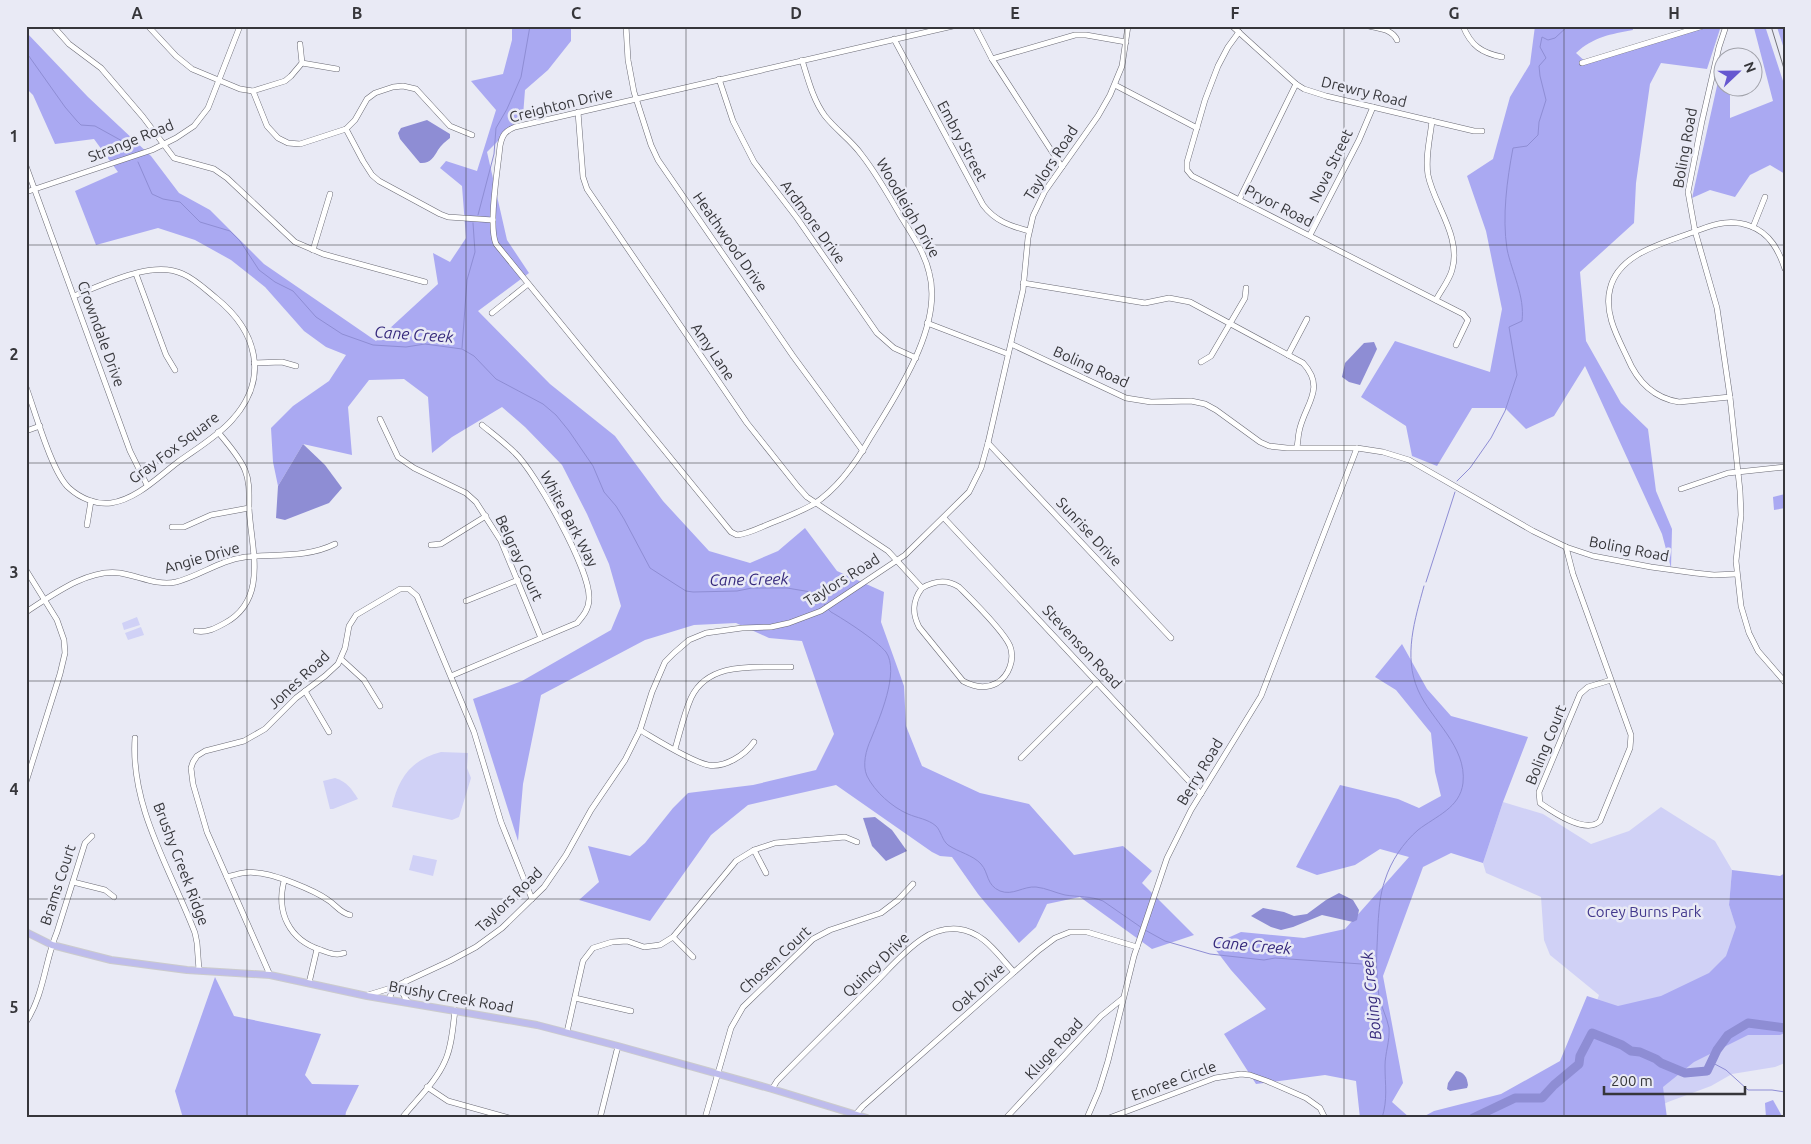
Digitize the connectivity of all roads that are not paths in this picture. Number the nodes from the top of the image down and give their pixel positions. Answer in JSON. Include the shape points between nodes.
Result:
{"nodes":[{"id":1,"x":52,"y":26,"type":"edge"},
{"id":2,"x":148,"y":26,"type":"edge"},
{"id":3,"x":233,"y":26,"type":"edge"},
{"id":4,"x":626,"y":26,"type":"edge"},
{"id":5,"x":953,"y":26,"type":"edge"},
{"id":6,"x":975,"y":26,"type":"edge"},
{"id":7,"x":1128,"y":26,"type":"edge"},
{"id":8,"x":1232,"y":26,"type":"edge"},
{"id":9,"x":1369,"y":26,"type":"edge"},
{"id":10,"x":1464,"y":26,"type":"edge"},
{"id":11,"x":1703,"y":26,"type":"edge"},
{"id":12,"x":1726,"y":26,"type":"edge"},
{"id":13,"x":239,"y":28,"type":"edge"},
{"id":14,"x":1239,"y":32,"type":"junction"},
{"id":15,"x":894,"y":39,"type":"junction"},
{"id":16,"x":1397,"y":40,"type":"dead end"},
{"id":17,"x":1126,"y":42,"type":"junction"},
{"id":18,"x":300,"y":44,"type":"dead end"},
{"id":19,"x":1502,"y":57,"type":"dead end"},
{"id":20,"x":992,"y":59,"type":"junction"},
{"id":21,"x":802,"y":60,"type":"junction"},
{"id":22,"x":302,"y":62,"type":"junction"},
{"id":23,"x":1582,"y":63,"type":"dead end"},
{"id":24,"x":337,"y":69,"type":"dead end"},
{"id":25,"x":719,"y":79,"type":"junction"},
{"id":26,"x":220,"y":81,"type":"junction"},
{"id":27,"x":1296,"y":84,"type":"junction"},
{"id":28,"x":1115,"y":85,"type":"junction"},
{"id":29,"x":253,"y":92,"type":"junction"},
{"id":30,"x":637,"y":98,"type":"junction"},
{"id":31,"x":1373,"y":107,"type":"junction"},
{"id":32,"x":578,"y":112,"type":"junction"},
{"id":33,"x":1432,"y":121,"type":"junction"},
{"id":34,"x":1197,"y":128,"type":"junction"},
{"id":35,"x":346,"y":129,"type":"junction"},
{"id":36,"x":1482,"y":131,"type":"dead end"},
{"id":37,"x":472,"y":135,"type":"dead end"},
{"id":38,"x":165,"y":144,"type":"junction"},
{"id":39,"x":26,"y":166,"type":"edge"},
{"id":40,"x":1062,"y":167,"type":"junction"},
{"id":41,"x":35,"y":190,"type":"junction"},
{"id":42,"x":26,"y":192,"type":"edge"},
{"id":43,"x":330,"y":194,"type":"dead end"},
{"id":44,"x":1766,"y":197,"type":"dead end"},
{"id":45,"x":1240,"y":200,"type":"junction"},
{"id":46,"x":493,"y":220,"type":"junction"},
{"id":47,"x":1753,"y":227,"type":"junction"},
{"id":48,"x":1030,"y":231,"type":"junction"},
{"id":49,"x":1695,"y":231,"type":"junction"},
{"id":50,"x":1310,"y":236,"type":"junction"},
{"id":51,"x":313,"y":250,"type":"junction"},
{"id":52,"x":1785,"y":269,"type":"edge"},
{"id":53,"x":136,"y":274,"type":"junction"},
{"id":54,"x":424,"y":282,"type":"dead end"},
{"id":55,"x":1023,"y":282,"type":"junction"},
{"id":56,"x":528,"y":284,"type":"junction"},
{"id":57,"x":1246,"y":288,"type":"dead end"},
{"id":58,"x":74,"y":296,"type":"junction"},
{"id":59,"x":1436,"y":300,"type":"junction"},
{"id":60,"x":492,"y":313,"type":"dead end"},
{"id":61,"x":1307,"y":319,"type":"dead end"},
{"id":62,"x":927,"y":323,"type":"junction"},
{"id":63,"x":1231,"y":324,"type":"junction"},
{"id":64,"x":1011,"y":344,"type":"junction"},
{"id":65,"x":1456,"y":345,"type":"dead end"},
{"id":66,"x":1008,"y":354,"type":"junction"},
{"id":67,"x":1288,"y":355,"type":"junction"},
{"id":68,"x":916,"y":358,"type":"junction"},
{"id":69,"x":1201,"y":362,"type":"dead end"},
{"id":70,"x":254,"y":363,"type":"junction"},
{"id":71,"x":296,"y":366,"type":"dead end"},
{"id":72,"x":175,"y":370,"type":"dead end"},
{"id":73,"x":26,"y":387,"type":"edge"},
{"id":74,"x":1730,"y":397,"type":"junction"},
{"id":75,"x":380,"y":419,"type":"dead end"},
{"id":76,"x":482,"y":425,"type":"dead end"},
{"id":77,"x":40,"y":426,"type":"junction"},
{"id":78,"x":26,"y":431,"type":"edge"},
{"id":79,"x":218,"y":432,"type":"junction"},
{"id":80,"x":988,"y":443,"type":"junction"},
{"id":81,"x":1297,"y":447,"type":"junction"},
{"id":82,"x":1358,"y":448,"type":"junction"},
{"id":83,"x":863,"y":450,"type":"junction"},
{"id":84,"x":1785,"y":466,"type":"edge"},
{"id":85,"x":1739,"y":471,"type":"junction"},
{"id":86,"x":147,"y":485,"type":"junction"},
{"id":87,"x":1681,"y":489,"type":"dead end"},
{"id":88,"x":91,"y":500,"type":"junction"},
{"id":89,"x":816,"y":503,"type":"junction"},
{"id":90,"x":249,"y":508,"type":"junction"},
{"id":91,"x":486,"y":516,"type":"junction"},
{"id":92,"x":944,"y":518,"type":"junction"},
{"id":93,"x":87,"y":525,"type":"dead end"},
{"id":94,"x":172,"y":527,"type":"dead end"},
{"id":95,"x":335,"y":544,"type":"dead end"},
{"id":96,"x":431,"y":545,"type":"dead end"},
{"id":97,"x":1566,"y":547,"type":"junction"},
{"id":98,"x":254,"y":556,"type":"junction"},
{"id":99,"x":897,"y":560,"type":"junction"},
{"id":100,"x":26,"y":570,"type":"edge"},
{"id":101,"x":1736,"y":574,"type":"junction"},
{"id":102,"x":518,"y":580,"type":"junction"},
{"id":103,"x":922,"y":588,"type":"junction"},
{"id":104,"x":45,"y":600,"type":"junction"},
{"id":105,"x":466,"y":601,"type":"dead end"},
{"id":106,"x":26,"y":612,"type":"edge"},
{"id":107,"x":196,"y":631,"type":"dead end"},
{"id":108,"x":541,"y":638,"type":"junction"},
{"id":109,"x":1171,"y":638,"type":"dead end"},
{"id":110,"x":341,"y":659,"type":"junction"},
{"id":111,"x":792,"y":667,"type":"dead end"},
{"id":112,"x":451,"y":676,"type":"junction"},
{"id":113,"x":1612,"y":680,"type":"junction"},
{"id":114,"x":1097,"y":682,"type":"junction"},
{"id":115,"x":1785,"y":682,"type":"edge"},
{"id":116,"x":304,"y":691,"type":"junction"},
{"id":117,"x":380,"y":706,"type":"dead end"},
{"id":118,"x":640,"y":730,"type":"junction"},
{"id":119,"x":329,"y":732,"type":"dead end"},
{"id":120,"x":135,"y":738,"type":"dead end"},
{"id":121,"x":754,"y":742,"type":"dead end"},
{"id":122,"x":675,"y":749,"type":"junction"},
{"id":123,"x":1021,"y":758,"type":"dead end"},
{"id":124,"x":26,"y":782,"type":"edge"},
{"id":125,"x":1201,"y":794,"type":"junction"},
{"id":126,"x":92,"y":836,"type":"dead end"},
{"id":127,"x":857,"y":842,"type":"dead end"},
{"id":128,"x":754,"y":850,"type":"junction"},
{"id":129,"x":766,"y":873,"type":"dead end"},
{"id":130,"x":227,"y":877,"type":"junction"},
{"id":131,"x":284,"y":881,"type":"junction"},
{"id":132,"x":72,"y":882,"type":"junction"},
{"id":133,"x":913,"y":884,"type":"dead end"},
{"id":134,"x":114,"y":897,"type":"dead end"},
{"id":135,"x":532,"y":899,"type":"junction"},
{"id":136,"x":350,"y":915,"type":"dead end"},
{"id":137,"x":26,"y":932,"type":"edge"},
{"id":138,"x":673,"y":937,"type":"junction"},
{"id":139,"x":52,"y":945,"type":"junction"},
{"id":140,"x":1137,"y":948,"type":"junction"},
{"id":141,"x":317,"y":949,"type":"junction"},
{"id":142,"x":344,"y":954,"type":"dead end"},
{"id":143,"x":693,"y":957,"type":"dead end"},
{"id":144,"x":199,"y":970,"type":"junction"},
{"id":145,"x":1014,"y":972,"type":"junction"},
{"id":146,"x":270,"y":975,"type":"junction"},
{"id":147,"x":406,"y":981,"type":"junction"},
{"id":148,"x":308,"y":983,"type":"junction"},
{"id":149,"x":394,"y":987,"type":"junction"},
{"id":150,"x":367,"y":996,"type":"junction"},
{"id":151,"x":575,"y":998,"type":"junction"},
{"id":152,"x":389,"y":999,"type":"junction"},
{"id":153,"x":1122,"y":999,"type":"junction"},
{"id":154,"x":409,"y":1002,"type":"junction"},
{"id":155,"x":455,"y":1010,"type":"junction"},
{"id":156,"x":632,"y":1011,"type":"dead end"},
{"id":157,"x":26,"y":1022,"type":"edge"},
{"id":158,"x":567,"y":1032,"type":"junction"},
{"id":159,"x":618,"y":1046,"type":"junction"},
{"id":160,"x":716,"y":1074,"type":"junction"},
{"id":161,"x":427,"y":1087,"type":"junction"},
{"id":162,"x":772,"y":1089,"type":"junction"},
{"id":163,"x":856,"y":1114,"type":"junction"},
{"id":164,"x":402,"y":1118,"type":"edge"},
{"id":165,"x":509,"y":1118,"type":"edge"},
{"id":166,"x":600,"y":1118,"type":"edge"},
{"id":167,"x":705,"y":1118,"type":"edge"},
{"id":168,"x":867,"y":1118,"type":"edge"},
{"id":169,"x":1006,"y":1118,"type":"edge"},
{"id":170,"x":1087,"y":1118,"type":"edge"},
{"id":171,"x":1109,"y":1118,"type":"edge"},
{"id":172,"x":1326,"y":1118,"type":"edge"}],
"edges":[{"from":1,"to":38,"type":"street","via":[[69,44],[101,68]]},
{"from":2,"to":26,"type":"street","via":[[185,64]]},
{"from":3,"to":13,"type":"street"},
{"from":4,"to":30,"type":"street","name":"Heathwood Drive","via":[[628,60]]},
{"from":5,"to":15,"type":"street","name":"Creighton Drive"},
{"from":6,"to":20,"type":"street"},
{"from":7,"to":17,"type":"street","name":"Taylors Road"},
{"from":8,"to":14,"type":"street","name":"Drewry Road"},
{"from":9,"to":16,"type":"street","via":[[1392,33]]},
{"from":10,"to":19,"type":"street","via":[[1474,46]]},
{"from":11,"to":23,"type":"street"},
{"from":12,"to":49,"type":"street","name":"Boling Road","via":[[1688,185]]},
{"from":13,"to":26,"type":"street","name":"Strange Road"},
{"from":14,"to":27,"type":"street","name":"Drewry Road"},
{"from":14,"to":34,"type":"street","name":"Pryor Road","via":[[1218,66]]},
{"from":15,"to":21,"type":"street","name":"Creighton Drive"},
{"from":15,"to":48,"type":"street","name":"Embry Street","via":[[983,205],[1000,221]]},
{"from":17,"to":20,"type":"street","via":[[1075,35]]},
{"from":17,"to":28,"type":"street","name":"Taylors Road"},
{"from":18,"to":22,"type":"street"},
{"from":20,"to":40,"type":"street"},
{"from":21,"to":25,"type":"street","name":"Creighton Drive"},
{"from":21,"to":62,"type":"street","name":"Woodleigh Drive","via":[[822,111],[871,167],[923,254],[932,288]]},
{"from":22,"to":24,"type":"street"},
{"from":22,"to":29,"type":"street","via":[[288,79]]},
{"from":25,"to":30,"type":"street","name":"Creighton Drive"},
{"from":25,"to":68,"type":"street","name":"Ardmore Drive","via":[[733,120],[759,171],[797,218],[877,333],[894,348]]},
{"from":26,"to":29,"type":"street"},
{"from":26,"to":38,"type":"street","name":"Strange Road","via":[[200,120]]},
{"from":27,"to":31,"type":"street","name":"Drewry Road","via":[[1326,96]]},
{"from":27,"to":45,"type":"street"},
{"from":28,"to":34,"type":"street"},
{"from":28,"to":40,"type":"street","name":"Taylors Road","via":[[1098,116]]},
{"from":29,"to":35,"type":"street","via":[[267,126],[283,141],[300,144]]},
{"from":30,"to":32,"type":"street","name":"Creighton Drive"},
{"from":30,"to":83,"type":"street","name":"Heathwood Drive","via":[[658,160],[793,356]]},
{"from":31,"to":33,"type":"street","name":"Drewry Road"},
{"from":31,"to":50,"type":"street","name":"Nova Street"},
{"from":32,"to":46,"type":"street","name":"Creighton Drive","via":[[515,126],[503,133]]},
{"from":32,"to":89,"type":"street","name":"Amy Lane","via":[[583,177],[587,189],[747,423],[798,487]]},
{"from":33,"to":36,"type":"street","name":"Drewry Road"},
{"from":33,"to":59,"type":"street","via":[[1428,173],[1454,255],[1451,272]]},
{"from":34,"to":45,"type":"street","name":"Pryor Road","via":[[1186,162],[1188,172]]},
{"from":35,"to":37,"type":"street","via":[[375,93],[403,86],[423,94],[450,126]]},
{"from":35,"to":46,"type":"street","via":[[367,169],[379,181],[448,217]]},
{"from":38,"to":41,"type":"street","name":"Strange Road"},
{"from":38,"to":51,"type":"street","via":[[174,158],[214,169],[227,178],[295,242]]},
{"from":39,"to":41,"type":"street","name":"Crowndale Drive"},
{"from":40,"to":48,"type":"street","name":"Taylors Road","via":[[1038,202]]},
{"from":41,"to":42,"type":"street","name":"Strange Road"},
{"from":41,"to":58,"type":"street","name":"Crowndale Drive"},
{"from":43,"to":51,"type":"street"},
{"from":44,"to":47,"type":"street"},
{"from":45,"to":50,"type":"street","name":"Pryor Road"},
{"from":46,"to":56,"type":"street","name":"Creighton Drive","via":[[496,244]]},
{"from":47,"to":49,"type":"street","via":[[1727,222]]},
{"from":47,"to":52,"type":"street","via":[[1774,245]]},
{"from":48,"to":55,"type":"street","name":"Taylors Road"},
{"from":49,"to":74,"type":"street","name":"Boling Road","via":[[1717,308]]},
{"from":49,"to":74,"type":"street","via":[[1646,250],[1624,265],[1611,286],[1610,315],[1634,372],[1653,392],[1679,402]]},
{"from":50,"to":59,"type":"street","name":"Pryor Road"},
{"from":51,"to":54,"type":"street"},
{"from":53,"to":58,"type":"street","name":"Gray Fox Square"},
{"from":53,"to":70,"type":"street","name":"Gray Fox Square","via":[[170,270],[197,283],[239,320],[250,340]]},
{"from":53,"to":72,"type":"street","via":[[166,355]]},
{"from":55,"to":63,"type":"street","via":[[1145,303],[1178,299]]},
{"from":55,"to":64,"type":"street","name":"Taylors Road"},
{"from":56,"to":60,"type":"street"},
{"from":56,"to":89,"type":"street","name":"Creighton Drive","via":[[733,534],[741,535]]},
{"from":57,"to":63,"type":"street","via":[[1245,298]]},
{"from":58,"to":86,"type":"street","name":"Crowndale Drive","via":[[130,451]]},
{"from":59,"to":65,"type":"street","name":"Pryor Road","via":[[1468,319]]},
{"from":61,"to":67,"type":"street"},
{"from":62,"to":66,"type":"street"},
{"from":62,"to":68,"type":"street","name":"Woodleigh Drive"},
{"from":63,"to":67,"type":"street"},
{"from":63,"to":69,"type":"street","via":[[1211,356]]},
{"from":64,"to":66,"type":"street","name":"Taylors Road"},
{"from":64,"to":81,"type":"street","name":"Boling Road","via":[[1118,395],[1138,401],[1198,402],[1216,410],[1265,444]]},
{"from":66,"to":80,"type":"street","name":"Taylors Road"},
{"from":67,"to":81,"type":"street","via":[[1303,363],[1314,382]]},
{"from":68,"to":83,"type":"street","name":"Woodleigh Drive"},
{"from":70,"to":71,"type":"street","via":[[282,362]]},
{"from":70,"to":79,"type":"street","name":"Gray Fox Square","via":[[252,385],[245,403]]},
{"from":73,"to":77,"type":"street","name":"Gray Fox Square"},
{"from":74,"to":85,"type":"street","name":"Boling Road"},
{"from":75,"to":91,"type":"street","name":"Belgray Court","via":[[398,457],[466,493]]},
{"from":76,"to":108,"type":"street","name":"White Bark Way","via":[[515,453],[534,477],[560,522],[585,576],[590,599],[586,612],[577,623]]},
{"from":77,"to":78,"type":"street"},
{"from":77,"to":88,"type":"street","name":"Gray Fox Square","via":[[62,480],[77,494]]},
{"from":79,"to":86,"type":"street","name":"Gray Fox Square"},
{"from":79,"to":90,"type":"street","via":[[245,469]]},
{"from":80,"to":92,"type":"street","name":"Taylors Road","via":[[974,485]]},
{"from":80,"to":109,"type":"street","name":"Sunrise Drive"},
{"from":81,"to":82,"type":"street","name":"Boling Road"},
{"from":82,"to":97,"type":"street","name":"Boling Road","via":[[1416,463],[1500,513]]},
{"from":82,"to":125,"type":"street","name":"Berry Road","via":[[1266,686]]},
{"from":83,"to":89,"type":"street","name":"Woodleigh Drive","via":[[842,479]]},
{"from":84,"to":85,"type":"street"},
{"from":85,"to":87,"type":"street","via":[[1708,478]]},
{"from":85,"to":101,"type":"street","name":"Boling Road","via":[[1741,514]]},
{"from":86,"to":88,"type":"street","name":"Gray Fox Square","via":[[119,501],[104,503]]},
{"from":88,"to":93,"type":"street"},
{"from":89,"to":99,"type":"street","name":"Amy Lane"},
{"from":90,"to":94,"type":"street","via":[[211,516],[184,527]]},
{"from":90,"to":98,"type":"street"},
{"from":91,"to":96,"type":"street","via":[[441,544]]},
{"from":91,"to":102,"type":"street","name":"Belgray Court"},
{"from":92,"to":99,"type":"street","name":"Taylors Road"},
{"from":92,"to":114,"type":"street","name":"Stevenson Road"},
{"from":95,"to":98,"type":"street","name":"Angie Drive","via":[[307,553]]},
{"from":97,"to":101,"type":"street","name":"Boling Road","via":[[1602,559],[1651,567],[1714,575]]},
{"from":97,"to":113,"type":"street","name":"Boling Court"},
{"from":98,"to":104,"type":"street","name":"Angie Drive","via":[[229,560],[184,580],[169,583],[121,573],[101,574]]},
{"from":98,"to":107,"type":"street","via":[[254,583],[244,608],[221,626]]},
{"from":99,"to":103,"type":"street","name":"Amy Lane"},
{"from":99,"to":118,"type":"street","name":"Taylors Road","via":[[821,611],[771,627],[718,631],[689,640],[665,662]]},
{"from":100,"to":104,"type":"street"},
{"from":101,"to":115,"type":"street","via":[[1749,633],[1762,657]]},
{"from":102,"to":105,"type":"street"},
{"from":102,"to":108,"type":"street","name":"Belgray Court"},
{"from":103,"to":103,"type":"street","via":[[914,605],[915,620],[963,681],[984,687],[1005,676],[1012,659],[1010,646],[960,587],[944,581]]},
{"from":104,"to":106,"type":"street","name":"Angie Drive"},
{"from":104,"to":124,"type":"street","via":[[60,627],[65,653]]},
{"from":108,"to":112,"type":"street","name":"White Bark Way"},
{"from":110,"to":112,"type":"street","name":"Jones Road","via":[[348,626],[354,617],[361,610],[406,588],[417,596]]},
{"from":110,"to":116,"type":"street","name":"Jones Road","via":[[330,672]]},
{"from":110,"to":117,"type":"street","via":[[364,680]]},
{"from":111,"to":122,"type":"street","via":[[733,668],[708,678],[691,697]]},
{"from":112,"to":135,"type":"street","name":"Jones Road","via":[[474,732],[501,822]]},
{"from":113,"to":113,"type":"street","name":"Boling Court","via":[[1588,687],[1580,694],[1539,792],[1540,803],[1584,826],[1594,826],[1600,821],[1631,745],[1630,730]]},
{"from":114,"to":123,"type":"street"},
{"from":114,"to":125,"type":"street","name":"Stevenson Road"},
{"from":116,"to":119,"type":"street"},
{"from":116,"to":130,"type":"street","name":"Jones Road","via":[[260,732],[244,741],[205,751],[193,762],[191,771],[196,798]]},
{"from":118,"to":122,"type":"street"},
{"from":118,"to":135,"type":"street","name":"Taylors Road","via":[[626,760],[591,810],[556,872]]},
{"from":120,"to":144,"type":"street","name":"Brushy Creek Ridge","via":[[134,753],[142,800],[195,933]]},
{"from":121,"to":122,"type":"street","via":[[748,751],[723,764],[710,766]]},
{"from":125,"to":140,"type":"street","name":"Berry Road","via":[[1168,858]]},
{"from":126,"to":132,"type":"street","name":"Brams Court","via":[[85,843]]},
{"from":127,"to":128,"type":"street","via":[[846,837],[775,843]]},
{"from":128,"to":129,"type":"street"},
{"from":128,"to":138,"type":"street","via":[[736,861]]},
{"from":130,"to":131,"type":"street","via":[[256,872]]},
{"from":130,"to":146,"type":"street","name":"Jones Road"},
{"from":131,"to":136,"type":"street","via":[[323,897],[343,914]]},
{"from":131,"to":141,"type":"street","via":[[281,900],[286,921],[299,938]]},
{"from":132,"to":134,"type":"street","via":[[105,890]]},
{"from":132,"to":139,"type":"street","name":"Brams Court"},
{"from":133,"to":160,"type":"street","name":"Chosen Court","via":[[887,910],[823,933],[803,947],[739,1013]]},
{"from":135,"to":147,"type":"street","name":"Taylors Road","via":[[476,947]]},
{"from":137,"to":139,"type":"main road","name":"Brushy Creek Road"},
{"from":138,"to":143,"type":"street"},
{"from":138,"to":151,"type":"street","via":[[660,945],[644,948],[627,941],[593,948],[583,961]]},
{"from":139,"to":144,"type":"main road","name":"Brushy Creek Road","via":[[117,961]]},
{"from":139,"to":157,"type":"street","name":"Brams Court","via":[[38,995]]},
{"from":140,"to":145,"type":"street","name":"Oak Drive","via":[[1093,933],[1070,932],[1048,943]]},
{"from":140,"to":153,"type":"street","name":"Berry Road"},
{"from":141,"to":142,"type":"street"},
{"from":141,"to":148,"type":"street"},
{"from":144,"to":146,"type":"main road","name":"Brushy Creek Road"},
{"from":145,"to":162,"type":"street","name":"Quincy Drive","via":[[989,944],[975,934],[952,929],[927,936],[851,1006]]},
{"from":145,"to":163,"type":"street","name":"Oak Drive"},
{"from":146,"to":148,"type":"main road","name":"Brushy Creek Road"},
{"from":147,"to":149,"type":"street","name":"Taylors Road"},
{"from":147,"to":154,"type":"street","via":[[402,994]]},
{"from":148,"to":150,"type":"main road","name":"Brushy Creek Road"},
{"from":149,"to":150,"type":"street","name":"Taylors Road"},
{"from":149,"to":152,"type":"street"},
{"from":150,"to":152,"type":"main road","name":"Brushy Creek Road"},
{"from":151,"to":156,"type":"street"},
{"from":151,"to":158,"type":"street"},
{"from":152,"to":154,"type":"main road","name":"Brushy Creek Road"},
{"from":153,"to":169,"type":"street","name":"Kluge Road","via":[[1095,1022]]},
{"from":153,"to":170,"type":"street","name":"Berry Road","via":[[1104,1074]]},
{"from":154,"to":155,"type":"main road","name":"Brushy Creek Road"},
{"from":155,"to":158,"type":"main road","name":"Brushy Creek Road"},
{"from":155,"to":161,"type":"street","via":[[448,1055]]},
{"from":158,"to":159,"type":"main road","name":"Brushy Creek Road"},
{"from":159,"to":160,"type":"main road","name":"Brushy Creek Road"},
{"from":159,"to":166,"type":"street"},
{"from":160,"to":162,"type":"main road","name":"Brushy Creek Road"},
{"from":160,"to":167,"type":"street","name":"Chosen Court"},
{"from":161,"to":164,"type":"street"},
{"from":161,"to":165,"type":"street","via":[[448,1101]]},
{"from":162,"to":163,"type":"main road","name":"Brushy Creek Road"},
{"from":163,"to":168,"type":"main road","name":"Brushy Creek Road"},
{"from":171,"to":172,"type":"street","name":"Enoree Circle","via":[[1215,1078],[1241,1074],[1306,1098],[1320,1108]]}]}
